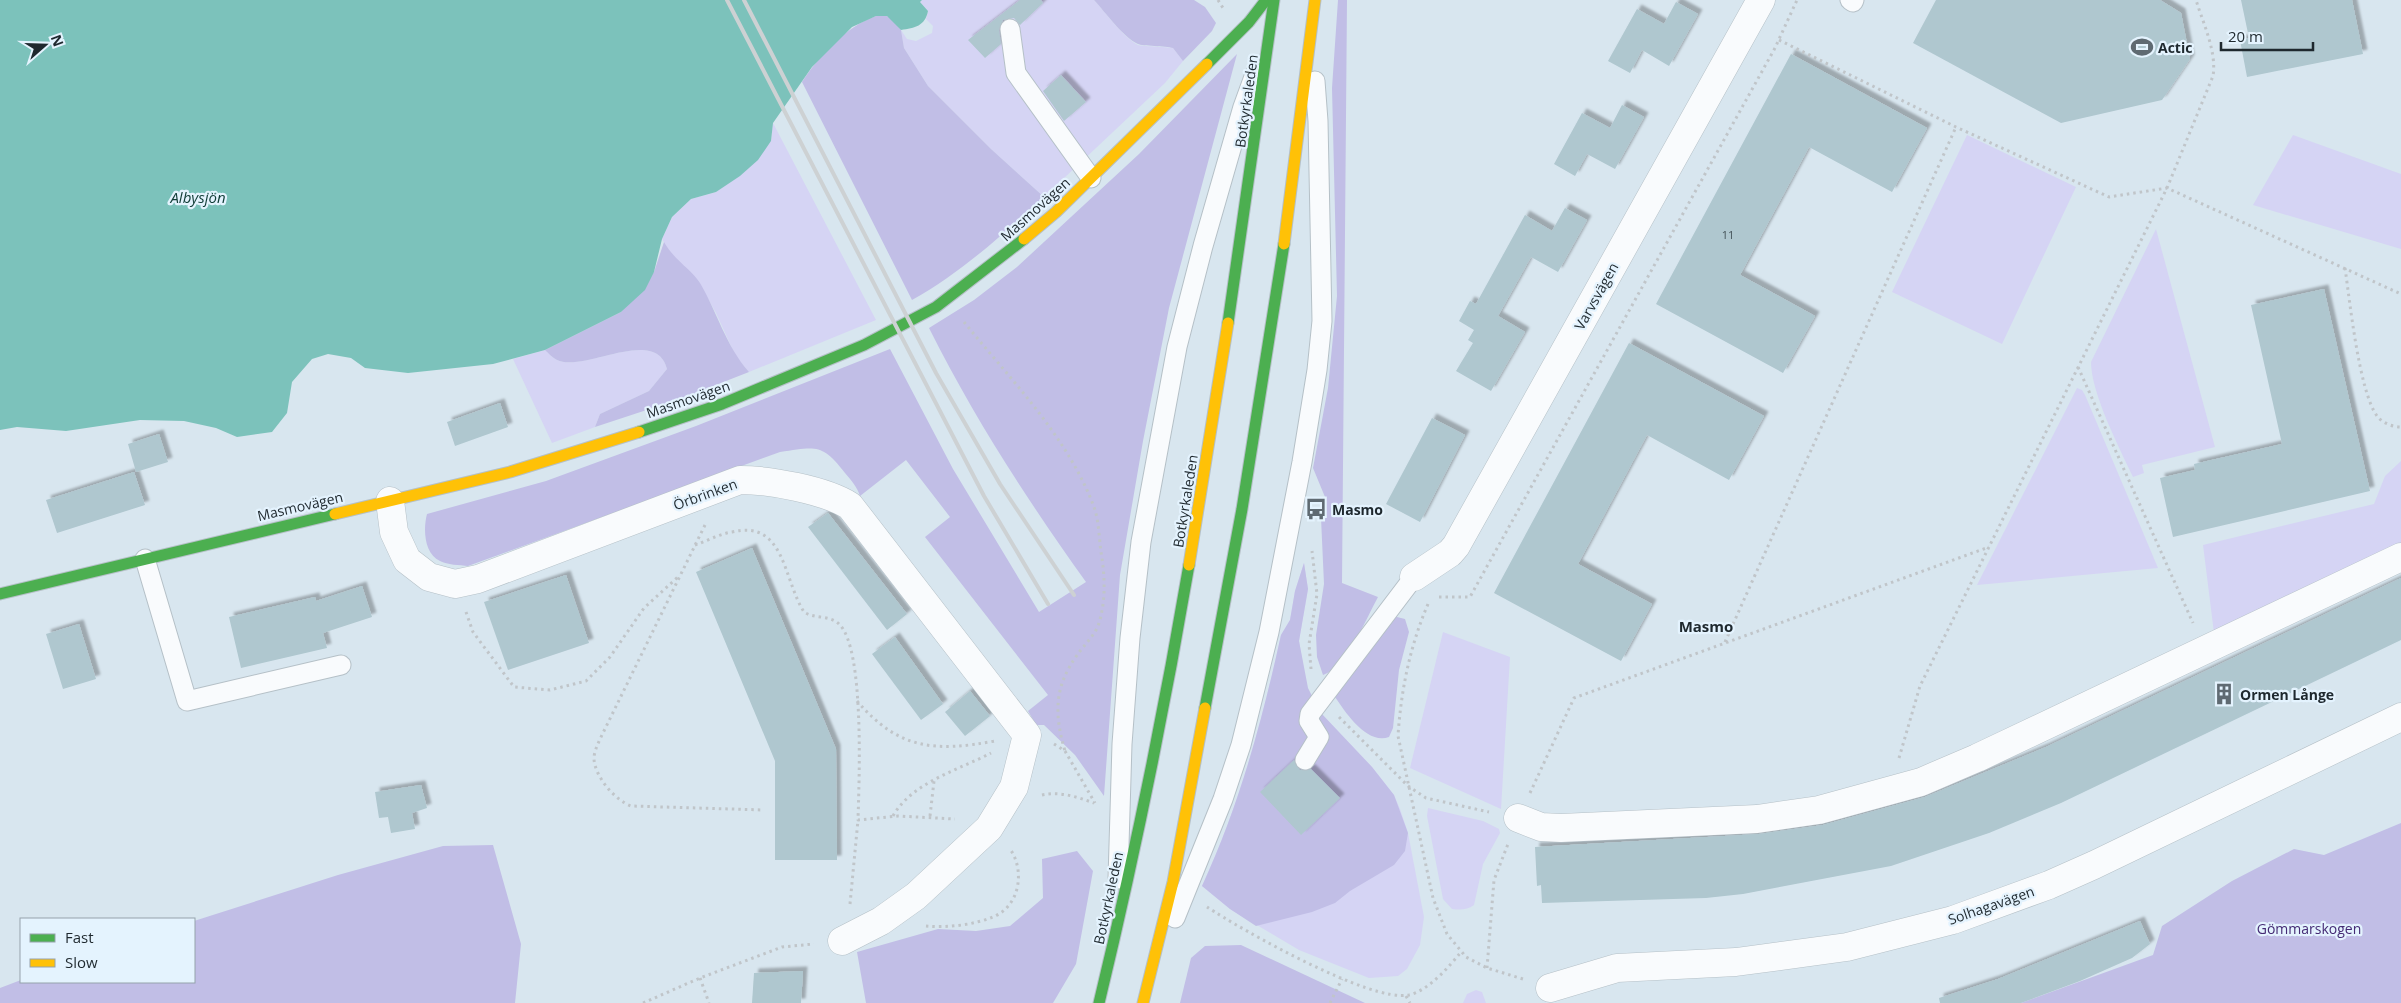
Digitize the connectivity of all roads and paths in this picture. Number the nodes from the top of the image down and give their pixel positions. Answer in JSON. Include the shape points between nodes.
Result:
{"nodes":[{"id":1,"x":1218,"y":0,"type":"edge"},
{"id":2,"x":1266,"y":0,"type":"edge"},
{"id":3,"x":1274,"y":0,"type":"edge"},
{"id":4,"x":1315,"y":0,"type":"edge"},
{"id":5,"x":1761,"y":0,"type":"edge"},
{"id":6,"x":1797,"y":0,"type":"edge"},
{"id":7,"x":1850,"y":0,"type":"edge"},
{"id":8,"x":1854,"y":0,"type":"edge"},
{"id":9,"x":2196,"y":0,"type":"edge"},
{"id":10,"x":1221,"y":6,"type":"dead end"},
{"id":11,"x":1272,"y":26,"type":"junction"},
{"id":12,"x":1010,"y":29,"type":"dead end"},
{"id":13,"x":1311,"y":37,"type":"junction"},
{"id":14,"x":1779,"y":40,"type":"junction"},
{"id":15,"x":1956,"y":127,"type":"junction"},
{"id":16,"x":1091,"y":178,"type":"junction"},
{"id":17,"x":2167,"y":188,"type":"junction"},
{"id":18,"x":2345,"y":268,"type":"junction"},
{"id":19,"x":2401,"y":294,"type":"edge"},
{"id":20,"x":945,"y":300,"type":"junction"},
{"id":21,"x":2078,"y":367,"type":"junction"},
{"id":22,"x":2401,"y":427,"type":"edge"},
{"id":23,"x":698,"y":496,"type":"junction"},
{"id":24,"x":390,"y":501,"type":"junction"},
{"id":25,"x":1311,"y":543,"type":"dead end"},
{"id":26,"x":695,"y":545,"type":"junction"},
{"id":27,"x":1990,"y":546,"type":"junction"},
{"id":28,"x":2401,"y":557,"type":"edge"},
{"id":29,"x":145,"y":559,"type":"junction"},
{"id":30,"x":681,"y":574,"type":"junction"},
{"id":31,"x":1414,"y":577,"type":"joint"},
{"id":32,"x":455,"y":584,"type":"junction"},
{"id":33,"x":0,"y":594,"type":"edge"},
{"id":34,"x":1725,"y":643,"type":"junction"},
{"id":35,"x":2205,"y":650,"type":"junction"},
{"id":36,"x":341,"y":665,"type":"dead end"},
{"id":37,"x":1323,"y":696,"type":"junction"},
{"id":38,"x":857,"y":700,"type":"junction"},
{"id":39,"x":2401,"y":717,"type":"edge"},
{"id":40,"x":1028,"y":735,"type":"junction"},
{"id":41,"x":1065,"y":751,"type":"junction"},
{"id":42,"x":1305,"y":760,"type":"dead end"},
{"id":43,"x":934,"y":781,"type":"junction"},
{"id":44,"x":1408,"y":786,"type":"junction"},
{"id":45,"x":1893,"y":790,"type":"junction"},
{"id":46,"x":1051,"y":793,"type":"dead end"},
{"id":47,"x":1094,"y":803,"type":"junction"},
{"id":48,"x":1100,"y":807,"type":"dead end"},
{"id":49,"x":764,"y":810,"type":"dead end"},
{"id":50,"x":892,"y":816,"type":"junction"},
{"id":51,"x":930,"y":816,"type":"junction"},
{"id":52,"x":1518,"y":818,"type":"junction"},
{"id":53,"x":858,"y":820,"type":"junction"},
{"id":54,"x":989,"y":828,"type":"junction"},
{"id":55,"x":1200,"y":903,"type":"dead end"},
{"id":56,"x":881,"y":921,"type":"junction"},
{"id":57,"x":1115,"y":934,"type":"junction"},
{"id":58,"x":842,"y":941,"type":"junction"},
{"id":59,"x":1461,"y":952,"type":"junction"},
{"id":60,"x":1487,"y":968,"type":"junction"},
{"id":61,"x":1150,"y":976,"type":"junction"},
{"id":62,"x":700,"y":978,"type":"junction"},
{"id":63,"x":1342,"y":979,"type":"junction"},
{"id":64,"x":1550,"y":988,"type":"joint"},
{"id":65,"x":1406,"y":996,"type":"junction"},
{"id":66,"x":643,"y":1003,"type":"edge"},
{"id":67,"x":709,"y":1003,"type":"edge"},
{"id":68,"x":1099,"y":1003,"type":"edge"},
{"id":69,"x":1143,"y":1003,"type":"edge"},
{"id":70,"x":1330,"y":1003,"type":"edge"},
{"id":71,"x":1410,"y":1003,"type":"edge"}],
"edges":[{"from":1,"to":10,"type":"path"},
{"from":2,"to":16,"type":"main road","name":"Masmovägen","via":[[1242,28]]},
{"from":3,"to":11,"type":"main road","name":"Botkyrkaleden"},
{"from":4,"to":13,"type":"main road"},
{"from":5,"to":31,"type":"street","name":"Varvsvägen","via":[[1456,546]]},
{"from":6,"to":14,"type":"path"},
{"from":7,"to":8,"type":"lane"},
{"from":9,"to":17,"type":"path","via":[[2211,50],[2213,76]]},
{"from":11,"to":57,"type":"main road","name":"Botkyrkaleden","via":[[1179,628]]},
{"from":11,"to":57,"type":"lane","via":[[1243,107],[1201,255],[1177,347],[1158,443],[1141,542],[1130,638],[1122,744]]},
{"from":12,"to":16,"type":"lane","via":[[1016,73]]},
{"from":13,"to":61,"type":"main road","via":[[1288,222],[1236,547],[1176,860]]},
{"from":13,"to":61,"type":"lane","via":[[1318,121],[1322,321],[1302,462],[1269,632],[1241,745],[1223,799]]},
{"from":14,"to":15,"type":"path"},
{"from":14,"to":44,"type":"path","via":[[1470,597],[1431,596],[1410,654],[1399,714],[1398,736]]},
{"from":15,"to":17,"type":"path","via":[[2109,197]]},
{"from":15,"to":34,"type":"path"},
{"from":16,"to":20,"type":"main road","name":"Masmovägen","via":[[1006,256]]},
{"from":17,"to":18,"type":"path"},
{"from":17,"to":21,"type":"path"},
{"from":18,"to":19,"type":"path"},
{"from":18,"to":22,"type":"path","via":[[2368,396],[2378,416]]},
{"from":20,"to":24,"type":"main road","name":"Masmovägen","via":[[864,345],[722,404],[510,472]]},
{"from":20,"to":41,"type":"path","via":[[1048,426],[1080,477],[1094,509],[1103,567],[1104,602],[1098,626],[1073,660],[1058,697],[1056,709]]},
{"from":21,"to":27,"type":"path"},
{"from":21,"to":35,"type":"path"},
{"from":23,"to":26,"type":"path","via":[[706,515],[705,525]]},
{"from":23,"to":32,"type":"street","name":"Örbrinken","via":[[478,579]]},
{"from":23,"to":40,"type":"street","name":"Örbrinken","via":[[740,480],[758,480],[836,497],[850,506]]},
{"from":24,"to":29,"type":"main road","name":"Masmovägen"},
{"from":24,"to":32,"type":"street","name":"Örbrinken","via":[[394,532],[406,560],[429,577]]},
{"from":25,"to":37,"type":"path","via":[[1317,594],[1309,644],[1311,670]]},
{"from":26,"to":30,"type":"path"},
{"from":26,"to":38,"type":"path","via":[[732,531],[747,530],[759,532],[772,540],[804,612],[834,620],[844,630],[850,643]]},
{"from":27,"to":34,"type":"path"},
{"from":27,"to":45,"type":"path","via":[[1920,686],[1901,744]]},
{"from":28,"to":35,"type":"street"},
{"from":29,"to":33,"type":"main road","name":"Masmovägen"},
{"from":29,"to":36,"type":"lane","via":[[187,701]]},
{"from":30,"to":32,"type":"path","via":[[644,608],[610,657],[586,681],[550,690],[514,687],[473,632]]},
{"from":30,"to":49,"type":"path","via":[[600,739],[595,751],[595,767],[617,797],[631,806]]},
{"from":31,"to":37,"type":"lane"},
{"from":34,"to":52,"type":"path","via":[[1574,698]]},
{"from":35,"to":45,"type":"street","via":[[1977,758]]},
{"from":37,"to":42,"type":"lane","via":[[1310,714],[1309,721],[1319,737]]},
{"from":37,"to":44,"type":"path","via":[[1346,726]]},
{"from":38,"to":40,"type":"path","via":[[890,732],[925,746],[967,746]]},
{"from":38,"to":53,"type":"path","via":[[860,729]]},
{"from":39,"to":64,"type":"street","name":"Solhagavägen","via":[[2094,865],[1953,920],[1847,947],[1736,962],[1617,968]]},
{"from":40,"to":41,"type":"path","via":[[1045,738]]},
{"from":40,"to":43,"type":"path"},
{"from":40,"to":54,"type":"street","via":[[1014,787]]},
{"from":41,"to":47,"type":"path"},
{"from":43,"to":50,"type":"path","via":[[908,797]]},
{"from":43,"to":51,"type":"path"},
{"from":44,"to":52,"type":"path","via":[[1426,798]]},
{"from":44,"to":59,"type":"path","via":[[1433,898],[1447,934]]},
{"from":45,"to":52,"type":"street","via":[[1819,810],[1757,819],[1562,828],[1541,827]]},
{"from":46,"to":47,"type":"path"},
{"from":47,"to":48,"type":"path"},
{"from":50,"to":51,"type":"path"},
{"from":50,"to":53,"type":"path"},
{"from":51,"to":54,"type":"path"},
{"from":52,"to":60,"type":"path","via":[[1494,880]]},
{"from":53,"to":58,"type":"path","via":[[849,913]]},
{"from":54,"to":56,"type":"street","via":[[916,896]]},
{"from":54,"to":56,"type":"path","via":[[1000,835],[1016,858],[1020,878],[1014,898],[997,916],[975,923],[934,927]]},
{"from":55,"to":63,"type":"path","via":[[1239,928]]},
{"from":56,"to":58,"type":"street"},
{"from":57,"to":68,"type":"main road","name":"Botkyrkaleden"},
{"from":58,"to":62,"type":"path","via":[[782,947]]},
{"from":59,"to":60,"type":"path"},
{"from":59,"to":65,"type":"path","via":[[1447,970],[1417,992]]},
{"from":60,"to":64,"type":"path"},
{"from":61,"to":69,"type":"main road"},
{"from":62,"to":66,"type":"path"},
{"from":62,"to":67,"type":"path"},
{"from":63,"to":65,"type":"path","via":[[1376,993]]},
{"from":63,"to":70,"type":"path"},
{"from":65,"to":71,"type":"path"}]}
